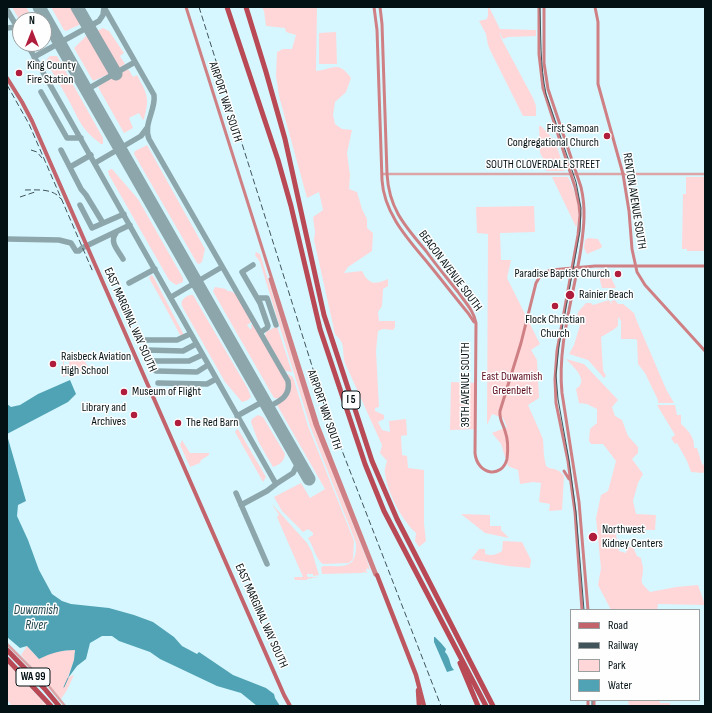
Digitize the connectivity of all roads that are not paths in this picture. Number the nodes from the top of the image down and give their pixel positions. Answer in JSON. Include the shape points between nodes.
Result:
{"nodes":[{"id":1,"x":186,"y":7,"type":"edge"},
{"id":2,"x":227,"y":7,"type":"edge"},
{"id":3,"x":246,"y":7,"type":"edge"},
{"id":4,"x":374,"y":7,"type":"edge"},
{"id":5,"x":380,"y":7,"type":"edge"},
{"id":6,"x":539,"y":7,"type":"edge"},
{"id":7,"x":544,"y":7,"type":"edge"},
{"id":8,"x":595,"y":7,"type":"edge"},
{"id":9,"x":7,"y":78,"type":"edge"},
{"id":10,"x":382,"y":174,"type":"junction"},
{"id":11,"x":387,"y":174,"type":"junction"},
{"id":12,"x":571,"y":174,"type":"junction"},
{"id":13,"x":577,"y":174,"type":"junction"},
{"id":14,"x":623,"y":174,"type":"junction"},
{"id":15,"x":705,"y":174,"type":"edge"},
{"id":16,"x":580,"y":258,"type":"junction"},
{"id":17,"x":590,"y":266,"type":"junction"},
{"id":18,"x":635,"y":266,"type":"junction"},
{"id":19,"x":705,"y":266,"type":"edge"},
{"id":20,"x":578,"y":267,"type":"junction"},
{"id":21,"x":571,"y":268,"type":"junction"},
{"id":22,"x":475,"y":324,"type":"junction"},
{"id":23,"x":705,"y":351,"type":"edge"},
{"id":24,"x":564,"y":471,"type":"dead end"},
{"id":25,"x":571,"y":482,"type":"junction"},
{"id":26,"x":376,"y":575,"type":"junction"},
{"id":27,"x":582,"y":609,"type":"edge"},
{"id":28,"x":588,"y":609,"type":"edge"},
{"id":29,"x":449,"y":634,"type":"junction"},
{"id":30,"x":7,"y":644,"type":"edge"},
{"id":31,"x":7,"y":650,"type":"edge"},
{"id":32,"x":7,"y":659,"type":"edge"},
{"id":33,"x":488,"y":695,"type":"junction"},
{"id":34,"x":289,"y":705,"type":"edge"},
{"id":35,"x":51,"y":706,"type":"edge"},
{"id":36,"x":59,"y":706,"type":"edge"},
{"id":37,"x":65,"y":706,"type":"edge"},
{"id":38,"x":421,"y":706,"type":"edge"},
{"id":39,"x":478,"y":706,"type":"edge"},
{"id":40,"x":486,"y":706,"type":"edge"},
{"id":41,"x":493,"y":706,"type":"edge"},
{"id":42,"x":497,"y":706,"type":"edge"}],
"edges":[{"from":1,"to":26,"type":"main road","name":"AIRPORT WAY SOUTH","via":[[315,425]]},
{"from":2,"to":29,"type":"highway","number":"I 5","via":[[280,166],[320,329],[365,464],[384,511]]},
{"from":3,"to":33,"type":"highway","number":"I 5","via":[[285,139],[326,322],[372,461],[397,519]]},
{"from":4,"to":10,"type":"main road","name":"BEACON AVENUE SOUTH"},
{"from":5,"to":11,"type":"main road","name":"BEACON AVENUE SOUTH"},
{"from":6,"to":12,"type":"main road","via":[[539,59],[543,88]]},
{"from":7,"to":13,"type":"main road","via":[[544,63],[548,89]]},
{"from":8,"to":14,"type":"main road","name":"RENTON AVENUE SOUTH","via":[[598,22],[598,84]]},
{"from":9,"to":34,"type":"main road","name":"EAST MARGINAL WAY SOUTH","via":[[32,121]]},
{"from":10,"to":11,"type":"street","name":"SOUTH CLOVERDALE STREET"},
{"from":10,"to":22,"type":"main road","name":"BEACON AVENUE SOUTH","via":[[386,202],[394,219]]},
{"from":11,"to":12,"type":"street","name":"SOUTH CLOVERDALE STREET"},
{"from":11,"to":22,"type":"main road","name":"BEACON AVENUE SOUTH","via":[[390,196],[401,220],[470,308]]},
{"from":12,"to":13,"type":"street","name":"SOUTH CLOVERDALE STREET"},
{"from":12,"to":21,"type":"main road","via":[[580,215]]},
{"from":13,"to":14,"type":"street","name":"SOUTH CLOVERDALE STREET"},
{"from":13,"to":16,"type":"main road","via":[[583,192],[585,213]]},
{"from":14,"to":15,"type":"street","name":"SOUTH CLOVERDALE STREET"},
{"from":14,"to":18,"type":"main road","name":"RENTON AVENUE SOUTH"},
{"from":16,"to":17,"type":"main road"},
{"from":16,"to":20,"type":"main road"},
{"from":17,"to":18,"type":"main road"},
{"from":17,"to":20,"type":"main road"},
{"from":18,"to":19,"type":"main road"},
{"from":18,"to":23,"type":"main road","name":"RENTON AVENUE SOUTH","via":[[645,285]]},
{"from":20,"to":21,"type":"main road"},
{"from":20,"to":28,"type":"main road","via":[[560,376],[578,493]]},
{"from":21,"to":22,"type":"main road","name":"39TH AVENUE SOUTH","via":[[551,270],[541,276],[536,285],[500,411],[500,420],[507,441],[507,458],[500,469],[492,472],[481,468],[476,461]]},
{"from":21,"to":25,"type":"main road","via":[[557,351],[555,379],[556,403]]},
{"from":24,"to":25,"type":"main road"},
{"from":25,"to":27,"type":"main road"},
{"from":26,"to":38,"type":"highway","via":[[418,690]]},
{"from":26,"to":38,"type":"highway","via":[[416,675]]},
{"from":29,"to":39,"type":"highway"},
{"from":29,"to":40,"type":"highway","number":"I 5"},
{"from":30,"to":37,"type":"street"},
{"from":31,"to":36,"type":"highway","number":"WA 99"},
{"from":32,"to":35,"type":"highway","number":"WA 99"},
{"from":33,"to":41,"type":"highway","number":"I 5"},
{"from":33,"to":42,"type":"highway"}]}
